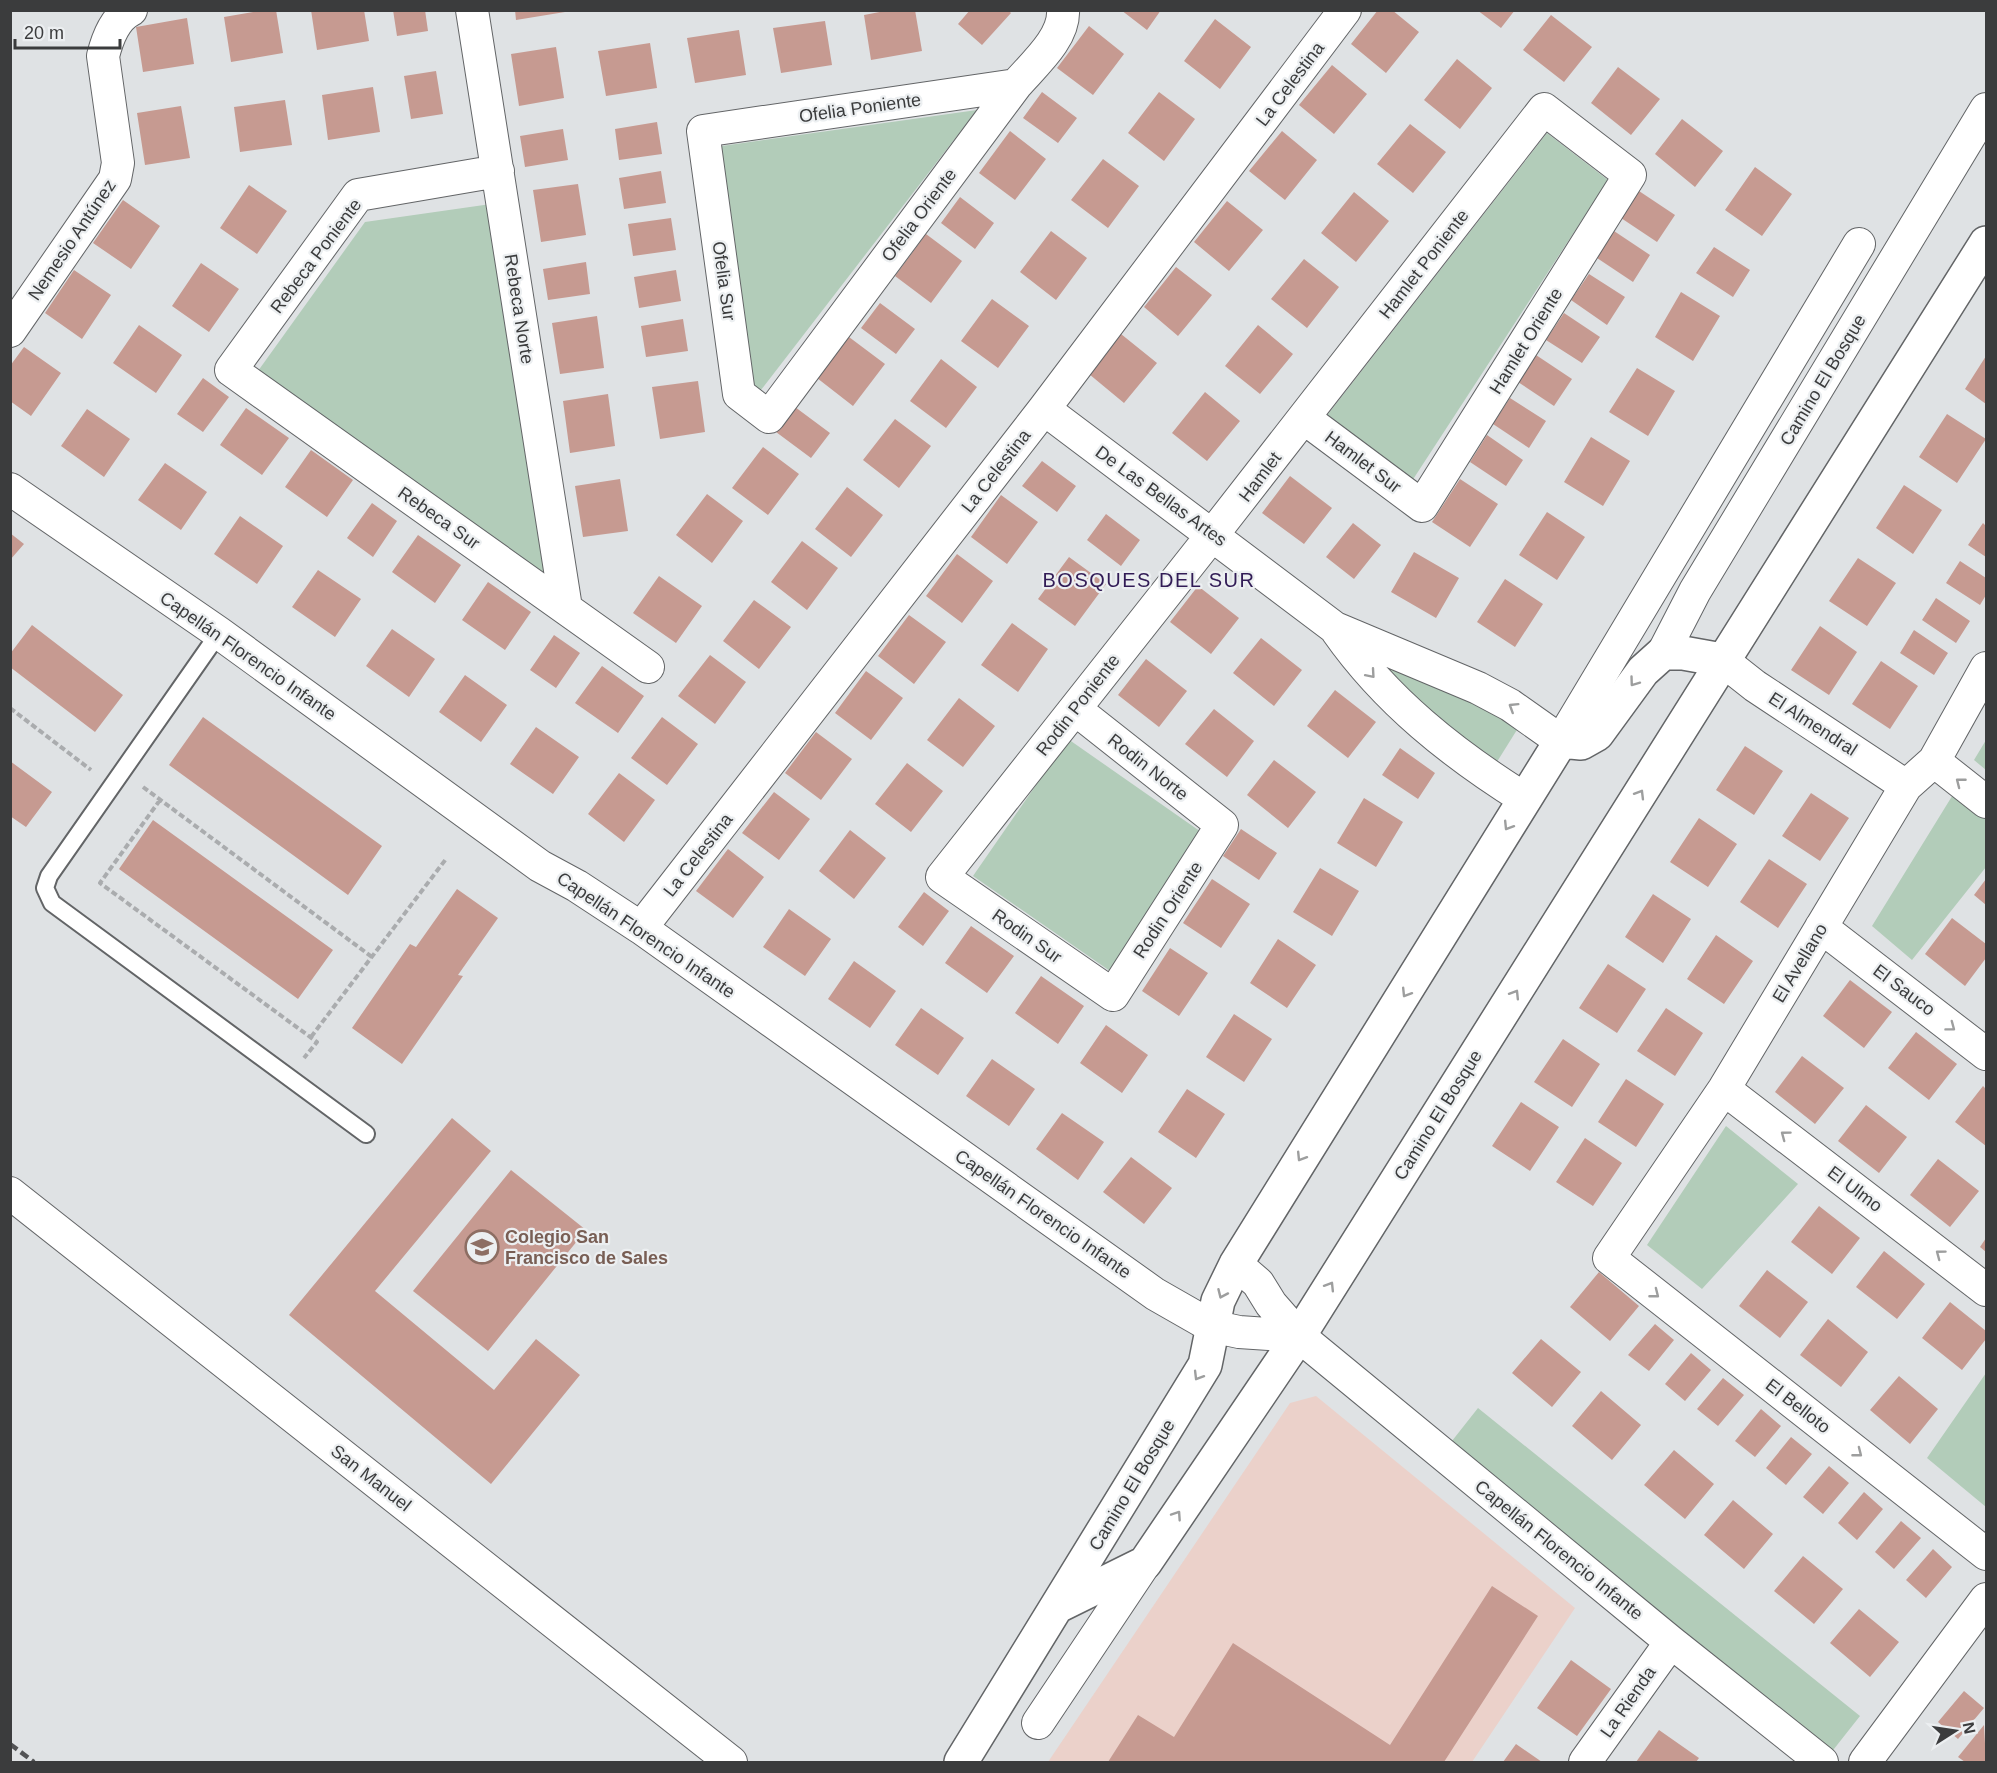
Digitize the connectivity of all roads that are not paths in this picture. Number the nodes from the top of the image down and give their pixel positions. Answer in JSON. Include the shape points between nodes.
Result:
{"nodes":[{"id":1,"x":131,"y":10,"type":"edge"},
{"id":2,"x":472,"y":10,"type":"edge"},
{"id":3,"x":1063,"y":10,"type":"edge"},
{"id":4,"x":1345,"y":10,"type":"edge"},
{"id":5,"x":1016,"y":85,"type":"junction"},
{"id":6,"x":1544,"y":109,"type":"joint"},
{"id":7,"x":1986,"y":109,"type":"edge"},
{"id":8,"x":703,"y":131,"type":"joint"},
{"id":9,"x":498,"y":171,"type":"junction"},
{"id":10,"x":1986,"y":243,"type":"edge"},
{"id":11,"x":1859,"y":244,"type":"dead end"},
{"id":12,"x":10,"y":331,"type":"edge"},
{"id":13,"x":231,"y":370,"type":"joint"},
{"id":14,"x":1044,"y":410,"type":"junction"},
{"id":15,"x":768,"y":417,"type":"joint"},
{"id":16,"x":1304,"y":418,"type":"junction"},
{"id":17,"x":10,"y":489,"type":"edge"},
{"id":18,"x":1422,"y":506,"type":"joint"},
{"id":19,"x":1213,"y":534,"type":"junction"},
{"id":20,"x":566,"y":608,"type":"junction"},
{"id":21,"x":1335,"y":628,"type":"junction"},
{"id":22,"x":219,"y":633,"type":"junction"},
{"id":23,"x":1663,"y":653,"type":"junction"},
{"id":24,"x":1722,"y":660,"type":"junction"},
{"id":25,"x":648,"y":667,"type":"dead end"},
{"id":26,"x":1986,"y":668,"type":"edge"},
{"id":27,"x":1075,"y":709,"type":"junction"},
{"id":28,"x":1561,"y":741,"type":"junction"},
{"id":29,"x":1934,"y":761,"type":"junction"},
{"id":30,"x":1906,"y":786,"type":"junction"},
{"id":31,"x":1525,"y":799,"type":"junction"},
{"id":32,"x":1986,"y":802,"type":"edge"},
{"id":33,"x":1222,"y":825,"type":"joint"},
{"id":34,"x":942,"y":877,"type":"joint"},
{"id":35,"x":1821,"y":927,"type":"junction"},
{"id":36,"x":641,"y":928,"type":"junction"},
{"id":37,"x":1113,"y":995,"type":"joint"},
{"id":38,"x":1986,"y":1054,"type":"edge"},
{"id":39,"x":1725,"y":1089,"type":"junction"},
{"id":40,"x":366,"y":1134,"type":"dead end"},
{"id":41,"x":10,"y":1193,"type":"edge"},
{"id":42,"x":1609,"y":1258,"type":"joint"},
{"id":43,"x":1236,"y":1264,"type":"junction"},
{"id":44,"x":1986,"y":1290,"type":"edge"},
{"id":45,"x":1211,"y":1326,"type":"junction"},
{"id":46,"x":1299,"y":1335,"type":"junction"},
{"id":47,"x":1986,"y":1554,"type":"edge"},
{"id":48,"x":1145,"y":1563,"type":"junction"},
{"id":49,"x":1986,"y":1599,"type":"edge"},
{"id":50,"x":1058,"y":1606,"type":"junction"},
{"id":51,"x":1671,"y":1642,"type":"junction"},
{"id":52,"x":1038,"y":1723,"type":"dead end"},
{"id":53,"x":731,"y":1762,"type":"edge"},
{"id":54,"x":961,"y":1762,"type":"edge"},
{"id":55,"x":1585,"y":1762,"type":"edge"},
{"id":56,"x":1819,"y":1762,"type":"edge"},
{"id":57,"x":1865,"y":1762,"type":"edge"}],
"edges":[{"from":1,"to":12,"type":"street","name":"Nemesio Antúnez","via":[[114,27],[102,56],[118,163],[115,179]]},
{"from":2,"to":9,"type":"street","name":"Rebeca Norte"},
{"from":3,"to":5,"type":"street","name":"Ofelia Oriente","via":[[1058,33]]},
{"from":4,"to":14,"type":"street","name":"La Celestina"},
{"from":5,"to":8,"type":"street","name":"Ofelia Poniente"},
{"from":5,"to":15,"type":"street","name":"Ofelia Oriente"},
{"from":6,"to":16,"type":"street","name":"Hamlet Poniente"},
{"from":6,"to":18,"type":"street","name":"Hamlet Oriente","via":[[1630,175]]},
{"from":7,"to":23,"type":"street","name":"Camino El Bosque","via":[[1695,591]]},
{"from":8,"to":15,"type":"street","name":"Ofelia Sur","via":[[739,394]]},
{"from":9,"to":13,"type":"street","name":"Rebeca Poniente","via":[[358,195]]},
{"from":9,"to":20,"type":"street","name":"Rebeca Norte"},
{"from":10,"to":24,"type":"street","name":"Camino El Bosque"},
{"from":11,"to":28,"type":"street","name":"Camino El Bosque"},
{"from":13,"to":20,"type":"street","name":"Rebeca Sur"},
{"from":14,"to":19,"type":"street","name":"De Las Bellas Artes"},
{"from":14,"to":36,"type":"street","name":"La Celestina"},
{"from":16,"to":18,"type":"street","name":"Hamlet Sur"},
{"from":16,"to":19,"type":"street","name":"Hamlet"},
{"from":17,"to":22,"type":"street","name":"Capellán Florencio Infante"},
{"from":19,"to":21,"type":"street","name":"De Las Bellas Artes"},
{"from":19,"to":27,"type":"street","name":"Rodin Poniente"},
{"from":20,"to":25,"type":"street","name":"Rebeca Sur"},
{"from":28,"to":21,"type":"street","name":"De Las Bellas Artes","one_way":true,"via":[[1478,688]]},
{"from":21,"to":31,"type":"street","name":"De Las Bellas Artes","one_way":true,"via":[[1367,670],[1406,710],[1433,734]]},
{"from":22,"to":36,"type":"street","name":"Capellán Florencio Infante","via":[[540,866]]},
{"from":22,"to":40,"type":"lane","via":[[49,876],[45,888],[52,903]]},
{"from":23,"to":24,"type":"street"},
{"from":23,"to":28,"type":"street","name":"Camino El Bosque","one_way":true,"via":[[1643,671],[1597,734],[1581,743]]},
{"from":24,"to":30,"type":"street","name":"El Almendral"},
{"from":46,"to":24,"type":"street","name":"Camino El Bosque","one_way":true},
{"from":26,"to":29,"type":"street","name":"El Avellano"},
{"from":27,"to":33,"type":"street","name":"Rodin Norte"},
{"from":27,"to":34,"type":"street","name":"Rodin Poniente"},
{"from":28,"to":31,"type":"street","name":"Camino El Bosque"},
{"from":29,"to":30,"type":"street","name":"El Avellano"},
{"from":32,"to":29,"type":"street","one_way":true},
{"from":30,"to":35,"type":"street","name":"El Avellano"},
{"from":31,"to":43,"type":"street","name":"Camino El Bosque","one_way":true},
{"from":33,"to":37,"type":"street","name":"Rodin Oriente"},
{"from":34,"to":37,"type":"street","name":"Rodin Sur"},
{"from":35,"to":38,"type":"street","name":"El Sauco","one_way":true},
{"from":35,"to":39,"type":"street","name":"El Avellano"},
{"from":36,"to":45,"type":"street","name":"Capellán Florencio Infante","via":[[1155,1294]]},
{"from":39,"to":42,"type":"street","name":"El Avellano"},
{"from":44,"to":39,"type":"street","name":"El Ulmo","one_way":true},
{"from":41,"to":53,"type":"street","name":"San Manuel"},
{"from":42,"to":47,"type":"street","name":"El Belloto","one_way":true},
{"from":43,"to":45,"type":"street","name":"Camino El Bosque","one_way":true},
{"from":43,"to":46,"type":"street","name":"Capellán Florencio Infante","via":[[1258,1283]]},
{"from":45,"to":46,"type":"street","name":"Capellán Florencio Infante","via":[[1239,1332]]},
{"from":45,"to":50,"type":"street","name":"Camino El Bosque","one_way":true,"via":[[1205,1365]]},
{"from":48,"to":46,"type":"street","name":"Camino El Bosque","one_way":true},
{"from":46,"to":51,"type":"street","name":"Capellán Florencio Infante"},
{"from":48,"to":50,"type":"street","name":"Camino El Bosque"},
{"from":48,"to":52,"type":"street","name":"Camino El Bosque"},
{"from":49,"to":57,"type":"street"},
{"from":50,"to":54,"type":"street","name":"Camino El Bosque"},
{"from":51,"to":55,"type":"street","name":"La Rienda"},
{"from":51,"to":56,"type":"street","name":"Capellán Florencio Infante"}]}
